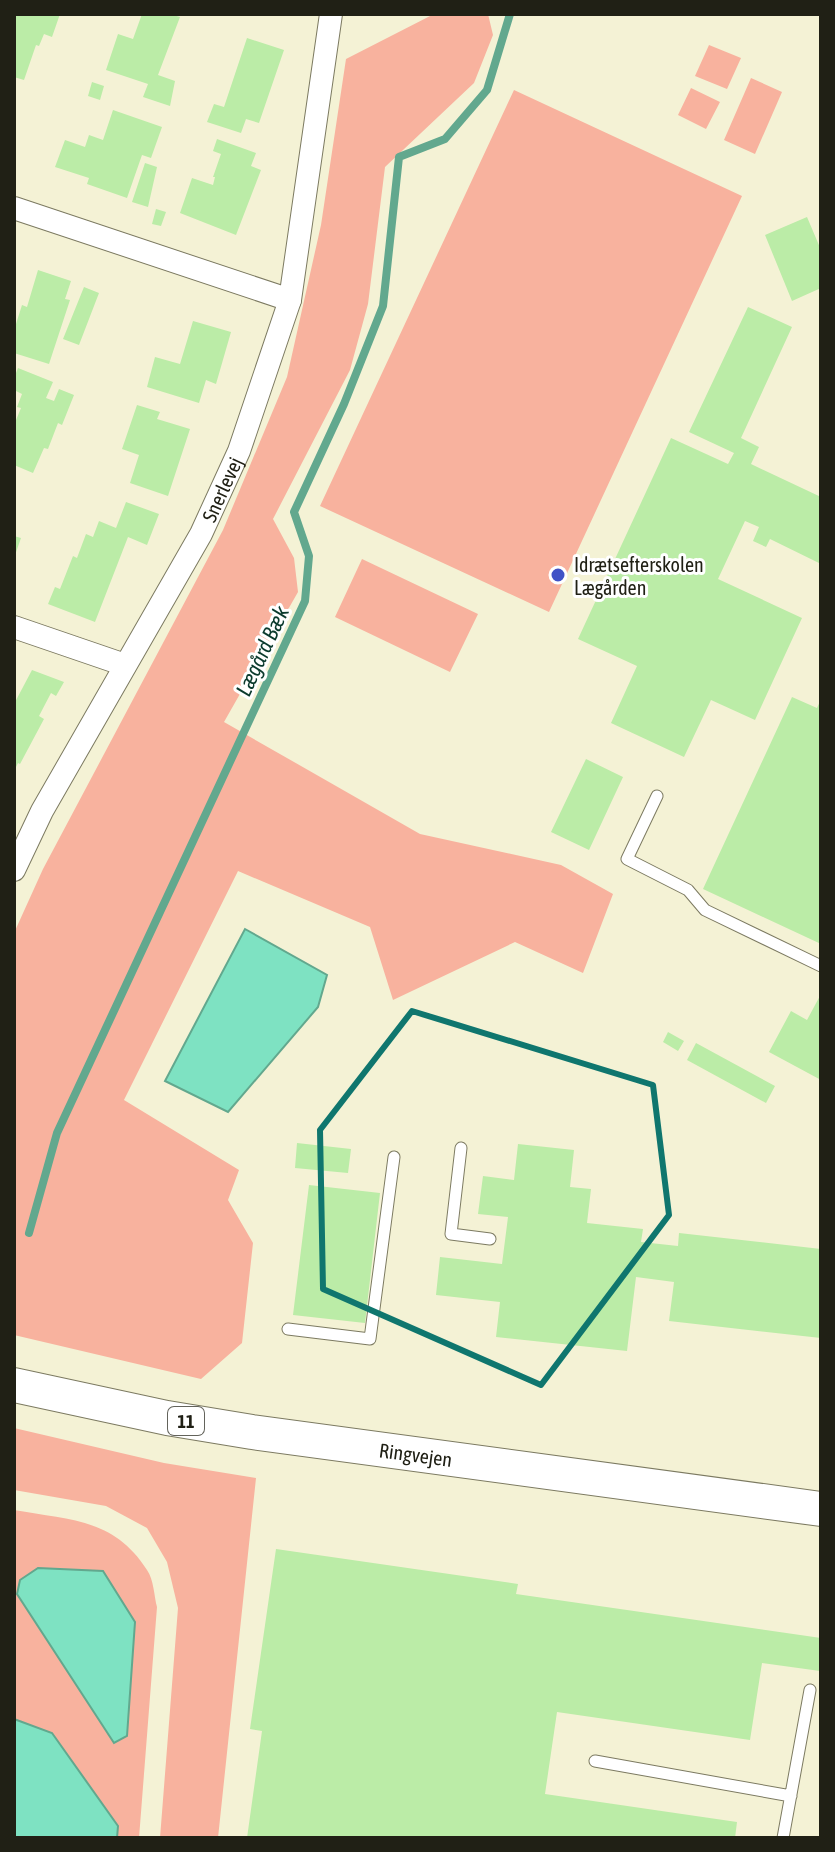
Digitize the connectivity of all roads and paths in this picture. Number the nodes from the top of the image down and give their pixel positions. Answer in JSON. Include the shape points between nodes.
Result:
{"nodes":[{"id":1,"x":331,"y":14,"type":"edge"},
{"id":2,"x":14,"y":208,"type":"edge"},
{"id":3,"x":290,"y":300,"type":"junction"},
{"id":4,"x":14,"y":627,"type":"edge"},
{"id":5,"x":125,"y":665,"type":"junction"},
{"id":6,"x":657,"y":796,"type":"dead end"},
{"id":7,"x":14,"y":870,"type":"edge"},
{"id":8,"x":821,"y":966,"type":"edge"},
{"id":9,"x":461,"y":1148,"type":"dead end"},
{"id":10,"x":394,"y":1157,"type":"dead end"},
{"id":11,"x":490,"y":1239,"type":"dead end"},
{"id":12,"x":288,"y":1329,"type":"dead end"},
{"id":13,"x":14,"y":1385,"type":"edge"},
{"id":14,"x":821,"y":1509,"type":"edge"},
{"id":15,"x":810,"y":1690,"type":"dead end"},
{"id":16,"x":595,"y":1761,"type":"dead end"},
{"id":17,"x":791,"y":1796,"type":"junction"},
{"id":18,"x":783,"y":1838,"type":"edge"}],
"edges":[{"from":1,"to":3,"type":"street","name":"Snerlevej"},
{"from":2,"to":3,"type":"street"},
{"from":3,"to":5,"type":"street","name":"Snerlevej","via":[[233,465],[201,534]]},
{"from":4,"to":5,"type":"street"},
{"from":5,"to":7,"type":"street","name":"Snerlevej"},
{"from":6,"to":8,"type":"lane","via":[[627,859],[688,890],[705,910]]},
{"from":9,"to":11,"type":"lane","via":[[451,1234]]},
{"from":10,"to":12,"type":"lane","via":[[370,1339]]},
{"from":13,"to":14,"type":"main road","name":"Ringvejen","number":"11","via":[[252,1432]]},
{"from":15,"to":17,"type":"lane"},
{"from":16,"to":17,"type":"lane"},
{"from":17,"to":18,"type":"lane"}]}
